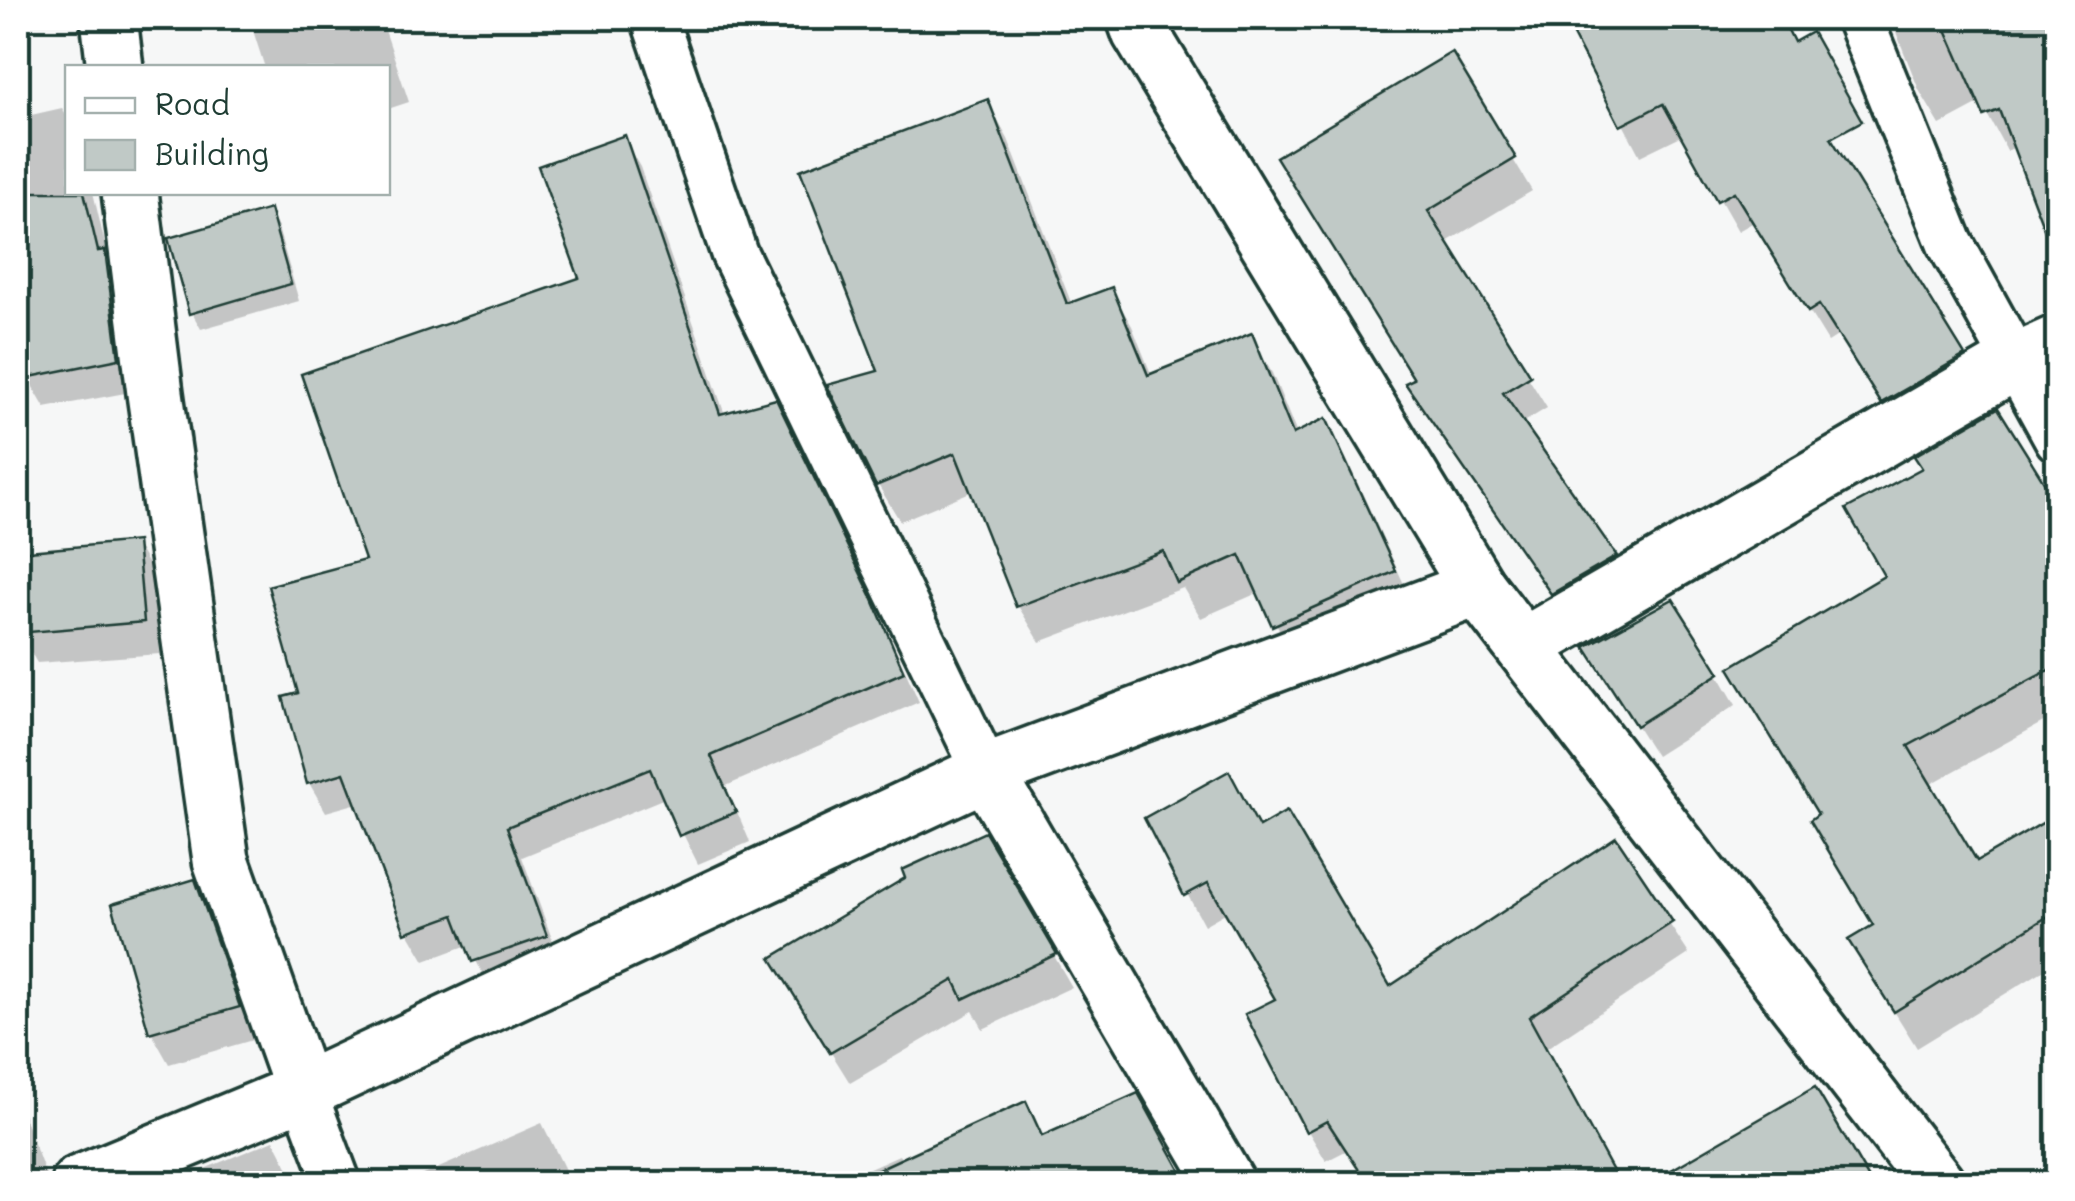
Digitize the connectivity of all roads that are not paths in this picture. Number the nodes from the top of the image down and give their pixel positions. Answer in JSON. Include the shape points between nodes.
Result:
{"nodes":[{"id":1,"x":109,"y":18,"type":"edge"},
{"id":2,"x":654,"y":18,"type":"edge"},
{"id":3,"x":1135,"y":18,"type":"edge"},
{"id":4,"x":1859,"y":18,"type":"edge"},
{"id":5,"x":115,"y":65,"type":"edge"},
{"id":6,"x":130,"y":195,"type":"edge"},
{"id":7,"x":2036,"y":352,"type":"edge"},
{"id":8,"x":2058,"y":439,"type":"edge"},
{"id":9,"x":1478,"y":588,"type":"junction"},
{"id":10,"x":1524,"y":646,"type":"junction"},
{"id":11,"x":986,"y":772,"type":"junction"},
{"id":12,"x":303,"y":1091,"type":"junction"},
{"id":13,"x":79,"y":1184,"type":"edge"},
{"id":14,"x":338,"y":1184,"type":"edge"},
{"id":15,"x":1228,"y":1184,"type":"edge"},
{"id":16,"x":1937,"y":1184,"type":"edge"}],
"edges":[{"from":1,"to":5,"type":"street"},
{"from":2,"to":11,"type":"lane","via":[[734,254]]},
{"from":3,"to":9,"type":"street"},
{"from":4,"to":7,"type":"lane","via":[[1950,243]]},
{"from":6,"to":12,"type":"street","via":[[221,860]]},
{"from":7,"to":8,"type":"lane"},
{"from":7,"to":10,"type":"street"},
{"from":9,"to":10,"type":"street"},
{"from":9,"to":11,"type":"street"},
{"from":10,"to":16,"type":"street"},
{"from":11,"to":12,"type":"street"},
{"from":11,"to":15,"type":"street"},
{"from":12,"to":13,"type":"street"},
{"from":12,"to":14,"type":"lane"}]}
